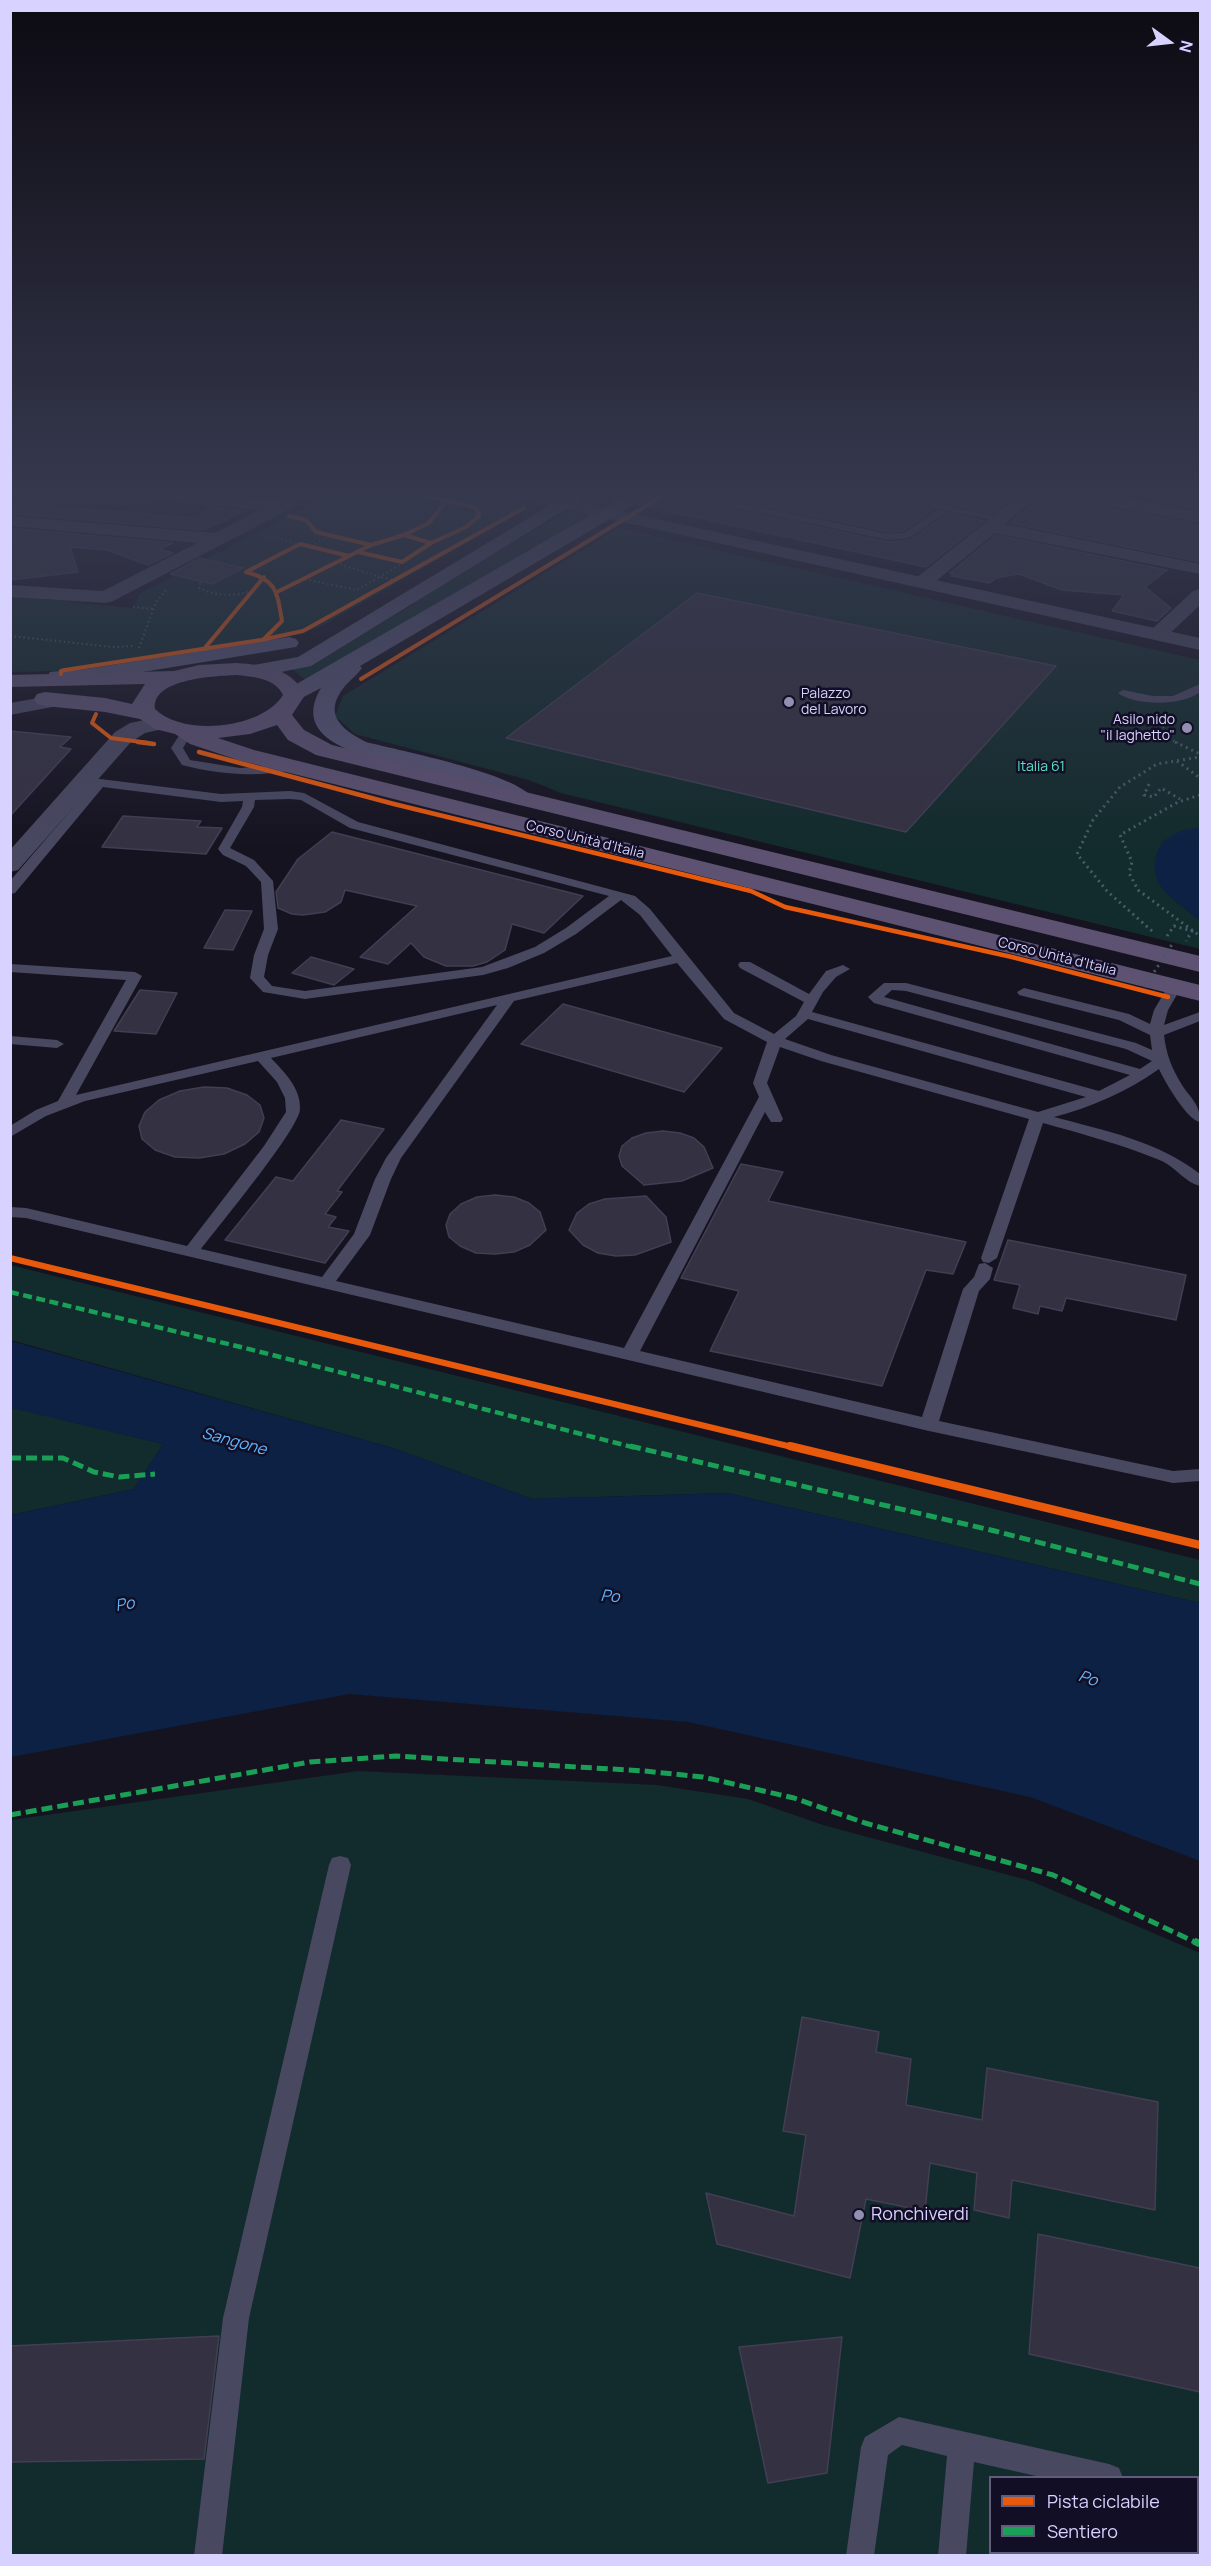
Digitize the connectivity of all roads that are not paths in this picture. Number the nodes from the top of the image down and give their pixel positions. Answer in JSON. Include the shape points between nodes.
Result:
{"nodes":[{"id":1,"x":381,"y":615,"type":"edge"},
{"id":2,"x":435,"y":615,"type":"edge"},
{"id":3,"x":1071,"y":615,"type":"edge"},
{"id":4,"x":1179,"y":615,"type":"edge"},
{"id":5,"x":366,"y":624,"type":"junction"},
{"id":6,"x":1158,"y":634,"type":"junction"},
{"id":7,"x":1200,"y":644,"type":"edge"},
{"id":8,"x":368,"y":654,"type":"junction"},
{"id":9,"x":256,"y":671,"type":"junction"},
{"id":10,"x":176,"y":677,"type":"junction"},
{"id":11,"x":13,"y":686,"type":"edge"},
{"id":12,"x":1200,"y":687,"type":"edge"},
{"id":13,"x":1123,"y":693,"type":"dead end"},
{"id":14,"x":294,"y":695,"type":"junction"},
{"id":15,"x":61,"y":700,"type":"junction"},
{"id":16,"x":10,"y":709,"type":"edge"},
{"id":17,"x":280,"y":715,"type":"junction"},
{"id":18,"x":153,"y":719,"type":"junction"},
{"id":19,"x":184,"y":732,"type":"junction"},
{"id":20,"x":92,"y":783,"type":"junction"},
{"id":21,"x":250,"y":797,"type":"junction"},
{"id":22,"x":522,"y":799,"type":"junction"},
{"id":23,"x":10,"y":865,"type":"edge"},
{"id":24,"x":10,"y":890,"type":"edge"},
{"id":25,"x":619,"y":895,"type":"junction"},
{"id":26,"x":680,"y":958,"type":"junction"},
{"id":27,"x":1200,"y":964,"type":"edge"},
{"id":28,"x":745,"y":965,"type":"dead end"},
{"id":29,"x":10,"y":968,"type":"edge"},
{"id":30,"x":843,"y":969,"type":"dead end"},
{"id":31,"x":1188,"y":990,"type":"edge"},
{"id":32,"x":1024,"y":992,"type":"dead end"},
{"id":33,"x":508,"y":999,"type":"junction"},
{"id":34,"x":809,"y":1008,"type":"junction"},
{"id":35,"x":1200,"y":1016,"type":"edge"},
{"id":36,"x":1157,"y":1033,"type":"junction"},
{"id":37,"x":10,"y":1040,"type":"edge"},
{"id":38,"x":775,"y":1040,"type":"junction"},
{"id":39,"x":57,"y":1044,"type":"dead end"},
{"id":40,"x":260,"y":1055,"type":"junction"},
{"id":41,"x":1162,"y":1060,"type":"junction"},
{"id":42,"x":1143,"y":1074,"type":"junction"},
{"id":43,"x":1100,"y":1096,"type":"junction"},
{"id":44,"x":766,"y":1097,"type":"junction"},
{"id":45,"x":63,"y":1105,"type":"junction"},
{"id":46,"x":1037,"y":1117,"type":"junction"},
{"id":47,"x":1200,"y":1118,"type":"edge"},
{"id":48,"x":776,"y":1119,"type":"dead end"},
{"id":49,"x":10,"y":1134,"type":"edge"},
{"id":50,"x":1200,"y":1181,"type":"edge"},
{"id":51,"x":10,"y":1212,"type":"edge"},
{"id":52,"x":191,"y":1251,"type":"junction"},
{"id":53,"x":326,"y":1283,"type":"junction"},
{"id":54,"x":629,"y":1355,"type":"junction"},
{"id":55,"x":928,"y":1425,"type":"junction"},
{"id":56,"x":1200,"y":1475,"type":"edge"},
{"id":57,"x":340,"y":1865,"type":"dead end"},
{"id":58,"x":962,"y":2445,"type":"junction"},
{"id":59,"x":1066,"y":2473,"type":"edge"},
{"id":60,"x":1092,"y":2476,"type":"edge"},
{"id":61,"x":208,"y":2556,"type":"edge"},
{"id":62,"x":860,"y":2556,"type":"edge"},
{"id":63,"x":952,"y":2556,"type":"edge"}],
"edges":[{"from":1,"to":5,"type":"main road"},
{"from":2,"to":8,"type":"main road"},
{"from":3,"to":6,"type":"street"},
{"from":4,"to":6,"type":"street"},
{"from":5,"to":9,"type":"main road","via":[[304,662]]},
{"from":5,"to":11,"type":"main road","via":[[271,646]]},
{"from":6,"to":7,"type":"street"},
{"from":8,"to":14,"type":"main road"},
{"from":8,"to":22,"type":"main road","via":[[342,676],[322,712],[326,726],[340,740],[494,783]]},
{"from":9,"to":10,"type":"main road","via":[[218,669]]},
{"from":9,"to":14,"type":"main road","via":[[289,685]]},
{"from":10,"to":11,"type":"main road"},
{"from":10,"to":18,"type":"main road","via":[[147,694],[143,708]]},
{"from":11,"to":15,"type":"main road"},
{"from":12,"to":13,"type":"lane","via":[[1179,699],[1157,700]]},
{"from":14,"to":17,"type":"main road","via":[[292,704]]},
{"from":15,"to":16,"type":"street"},
{"from":15,"to":18,"type":"main road","via":[[105,705]]},
{"from":17,"to":19,"type":"main road","via":[[238,729]]},
{"from":17,"to":22,"type":"main road","name":"Corso Unità d'Italia","via":[[296,735],[324,750]]},
{"from":18,"to":19,"type":"main road"},
{"from":18,"to":20,"type":"street","via":[[123,737]]},
{"from":19,"to":31,"type":"main road","name":"Corso Unità d'Italia","via":[[246,755]]},
{"from":20,"to":21,"type":"lane","via":[[202,797]]},
{"from":20,"to":23,"type":"street"},
{"from":20,"to":24,"type":"lane"},
{"from":21,"to":25,"type":"lane","via":[[304,796],[354,825]]},
{"from":21,"to":25,"type":"lane","via":[[224,849],[250,863],[267,881],[271,929],[257,978],[268,989],[288,994],[330,993],[503,966],[554,943]]},
{"from":22,"to":27,"type":"main road","name":"Corso Unità d'Italia"},
{"from":25,"to":26,"type":"lane","via":[[645,912]]},
{"from":26,"to":33,"type":"lane"},
{"from":26,"to":38,"type":"lane","via":[[729,1016]]},
{"from":28,"to":34,"type":"lane"},
{"from":29,"to":45,"type":"lane","via":[[135,976]]},
{"from":30,"to":34,"type":"lane","via":[[831,974]]},
{"from":31,"to":36,"type":"lane","via":[[1162,1008]]},
{"from":32,"to":36,"type":"lane","via":[[1124,1017]]},
{"from":33,"to":40,"type":"lane"},
{"from":33,"to":53,"type":"lane","via":[[394,1158],[362,1235]]},
{"from":34,"to":38,"type":"lane"},
{"from":34,"to":43,"type":"lane"},
{"from":35,"to":36,"type":"lane"},
{"from":36,"to":41,"type":"lane"},
{"from":37,"to":39,"type":"lane"},
{"from":38,"to":44,"type":"lane","via":[[760,1083]]},
{"from":38,"to":46,"type":"lane","via":[[826,1059]]},
{"from":40,"to":45,"type":"lane"},
{"from":40,"to":52,"type":"lane","via":[[283,1080],[292,1098],[292,1112],[271,1148]]},
{"from":41,"to":42,"type":"lane"},
{"from":41,"to":42,"type":"lane","via":[[1131,1046],[906,987],[889,986],[875,997]]},
{"from":41,"to":47,"type":"lane","via":[[1167,1074]]},
{"from":42,"to":43,"type":"lane"},
{"from":43,"to":46,"type":"lane"},
{"from":44,"to":48,"type":"lane"},
{"from":44,"to":54,"type":"lane"},
{"from":45,"to":49,"type":"lane","via":[[41,1113]]},
{"from":46,"to":50,"type":"lane","via":[[1132,1143],[1174,1161]]},
{"from":46,"to":55,"type":"lane","via":[[982,1279],[971,1289]]},
{"from":51,"to":52,"type":"lane"},
{"from":52,"to":53,"type":"lane"},
{"from":53,"to":54,"type":"lane"},
{"from":54,"to":55,"type":"lane"},
{"from":55,"to":56,"type":"lane","via":[[1173,1477]]},
{"from":57,"to":61,"type":"lane","via":[[236,2318]]},
{"from":58,"to":59,"type":"lane"},
{"from":58,"to":62,"type":"lane","via":[[899,2432],[875,2447]]},
{"from":58,"to":63,"type":"lane"},
{"from":59,"to":60,"type":"lane"}]}
